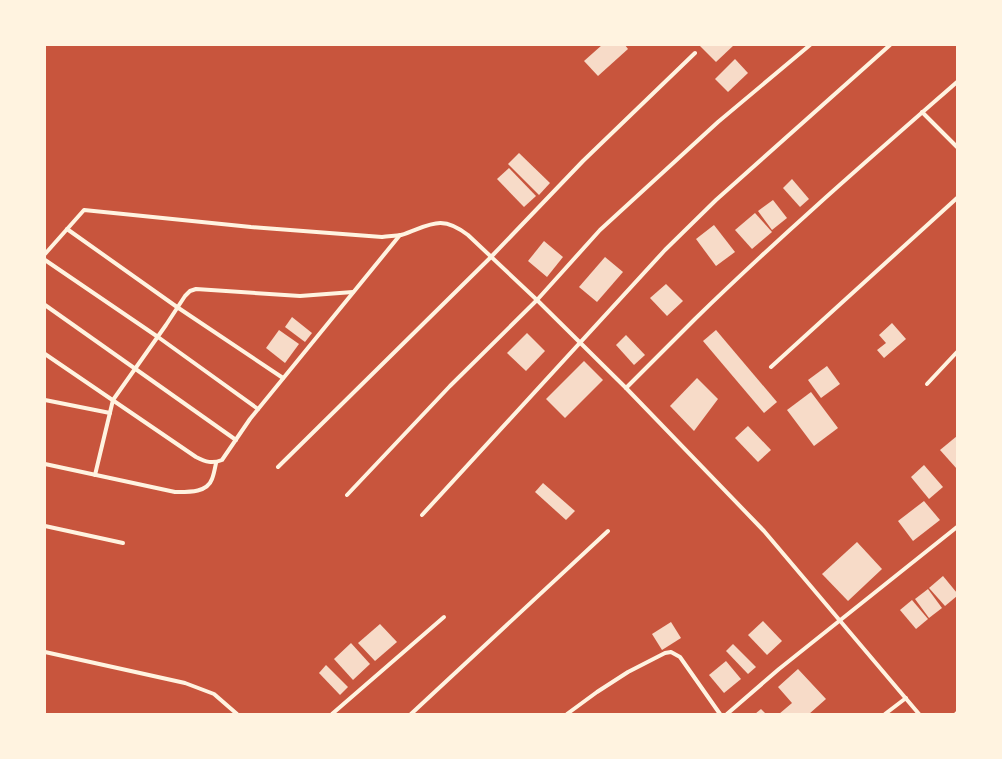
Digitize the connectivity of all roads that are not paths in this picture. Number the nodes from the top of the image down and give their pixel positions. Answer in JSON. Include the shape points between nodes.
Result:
{"nodes":[{"id":1,"x":810,"y":45,"type":"edge"},
{"id":2,"x":890,"y":45,"type":"edge"},
{"id":3,"x":695,"y":53,"type":"dead end"},
{"id":4,"x":957,"y":82,"type":"edge"},
{"id":5,"x":922,"y":112,"type":"junction"},
{"id":6,"x":957,"y":146,"type":"edge"},
{"id":7,"x":957,"y":198,"type":"edge"},
{"id":8,"x":67,"y":229,"type":"junction"},
{"id":9,"x":400,"y":235,"type":"junction"},
{"id":10,"x":45,"y":254,"type":"edge"},
{"id":11,"x":491,"y":257,"type":"junction"},
{"id":12,"x":45,"y":260,"type":"edge"},
{"id":13,"x":353,"y":292,"type":"junction"},
{"id":14,"x":537,"y":300,"type":"junction"},
{"id":15,"x":45,"y":305,"type":"edge"},
{"id":16,"x":177,"y":307,"type":"junction"},
{"id":17,"x":158,"y":338,"type":"junction"},
{"id":18,"x":580,"y":342,"type":"junction"},
{"id":19,"x":957,"y":352,"type":"edge"},
{"id":20,"x":45,"y":354,"type":"edge"},
{"id":21,"x":771,"y":367,"type":"dead end"},
{"id":22,"x":136,"y":369,"type":"junction"},
{"id":23,"x":283,"y":378,"type":"junction"},
{"id":24,"x":927,"y":384,"type":"dead end"},
{"id":25,"x":626,"y":388,"type":"junction"},
{"id":26,"x":45,"y":400,"type":"edge"},
{"id":27,"x":113,"y":400,"type":"junction"},
{"id":28,"x":258,"y":409,"type":"junction"},
{"id":29,"x":110,"y":413,"type":"junction"},
{"id":30,"x":236,"y":440,"type":"junction"},
{"id":31,"x":216,"y":463,"type":"junction"},
{"id":32,"x":45,"y":464,"type":"edge"},
{"id":33,"x":278,"y":467,"type":"dead end"},
{"id":34,"x":95,"y":475,"type":"junction"},
{"id":35,"x":347,"y":495,"type":"dead end"},
{"id":36,"x":422,"y":514,"type":"dead end"},
{"id":37,"x":45,"y":526,"type":"edge"},
{"id":38,"x":957,"y":527,"type":"edge"},
{"id":39,"x":608,"y":531,"type":"dead end"},
{"id":40,"x":123,"y":543,"type":"dead end"},
{"id":41,"x":444,"y":616,"type":"dead end"},
{"id":42,"x":840,"y":621,"type":"junction"},
{"id":43,"x":45,"y":652,"type":"edge"},
{"id":44,"x":906,"y":698,"type":"junction"},
{"id":45,"x":237,"y":714,"type":"edge"},
{"id":46,"x":332,"y":714,"type":"edge"},
{"id":47,"x":411,"y":714,"type":"edge"},
{"id":48,"x":568,"y":714,"type":"edge"},
{"id":49,"x":720,"y":714,"type":"edge"},
{"id":50,"x":727,"y":714,"type":"edge"},
{"id":51,"x":885,"y":714,"type":"edge"},
{"id":52,"x":919,"y":714,"type":"edge"}],
"edges":[{"from":1,"to":14,"type":"street","via":[[718,122],[622,210]]},
{"from":2,"to":18,"type":"street","via":[[716,200],[665,250]]},
{"from":3,"to":11,"type":"street","via":[[583,161]]},
{"from":4,"to":5,"type":"street"},
{"from":5,"to":6,"type":"street"},
{"from":5,"to":25,"type":"street","via":[[695,319]]},
{"from":7,"to":21,"type":"street"},
{"from":8,"to":9,"type":"street","via":[[84,210],[274,229],[382,237]]},
{"from":8,"to":10,"type":"street"},
{"from":8,"to":16,"type":"street"},
{"from":9,"to":11,"type":"street","via":[[428,224],[457,226]]},
{"from":9,"to":13,"type":"street"},
{"from":11,"to":14,"type":"street"},
{"from":11,"to":33,"type":"street"},
{"from":12,"to":17,"type":"street"},
{"from":13,"to":16,"type":"street","via":[[300,296],[196,290],[184,296]]},
{"from":13,"to":23,"type":"street"},
{"from":14,"to":18,"type":"street"},
{"from":14,"to":35,"type":"street","via":[[450,386]]},
{"from":15,"to":22,"type":"street"},
{"from":16,"to":17,"type":"street"},
{"from":16,"to":23,"type":"street"},
{"from":17,"to":22,"type":"street"},
{"from":17,"to":28,"type":"street"},
{"from":18,"to":25,"type":"street"},
{"from":18,"to":36,"type":"street"},
{"from":19,"to":24,"type":"street"},
{"from":20,"to":27,"type":"street"},
{"from":22,"to":27,"type":"street"},
{"from":22,"to":30,"type":"street"},
{"from":23,"to":28,"type":"street"},
{"from":25,"to":42,"type":"street","via":[[764,531]]},
{"from":26,"to":29,"type":"street"},
{"from":27,"to":29,"type":"street"},
{"from":27,"to":31,"type":"street","via":[[196,457],[208,463]]},
{"from":28,"to":30,"type":"street"},
{"from":29,"to":34,"type":"street"},
{"from":30,"to":31,"type":"street","via":[[222,460]]},
{"from":31,"to":34,"type":"street","via":[[208,486],[190,492],[175,492]]},
{"from":32,"to":34,"type":"street"},
{"from":37,"to":40,"type":"street"},
{"from":38,"to":42,"type":"street"},
{"from":39,"to":47,"type":"street"},
{"from":41,"to":46,"type":"street"},
{"from":42,"to":44,"type":"street"},
{"from":42,"to":50,"type":"street"},
{"from":43,"to":45,"type":"street","via":[[185,683],[214,694]]},
{"from":44,"to":51,"type":"street"},
{"from":44,"to":52,"type":"street"},
{"from":48,"to":49,"type":"street","via":[[628,672],[671,652],[680,657]]}]}
